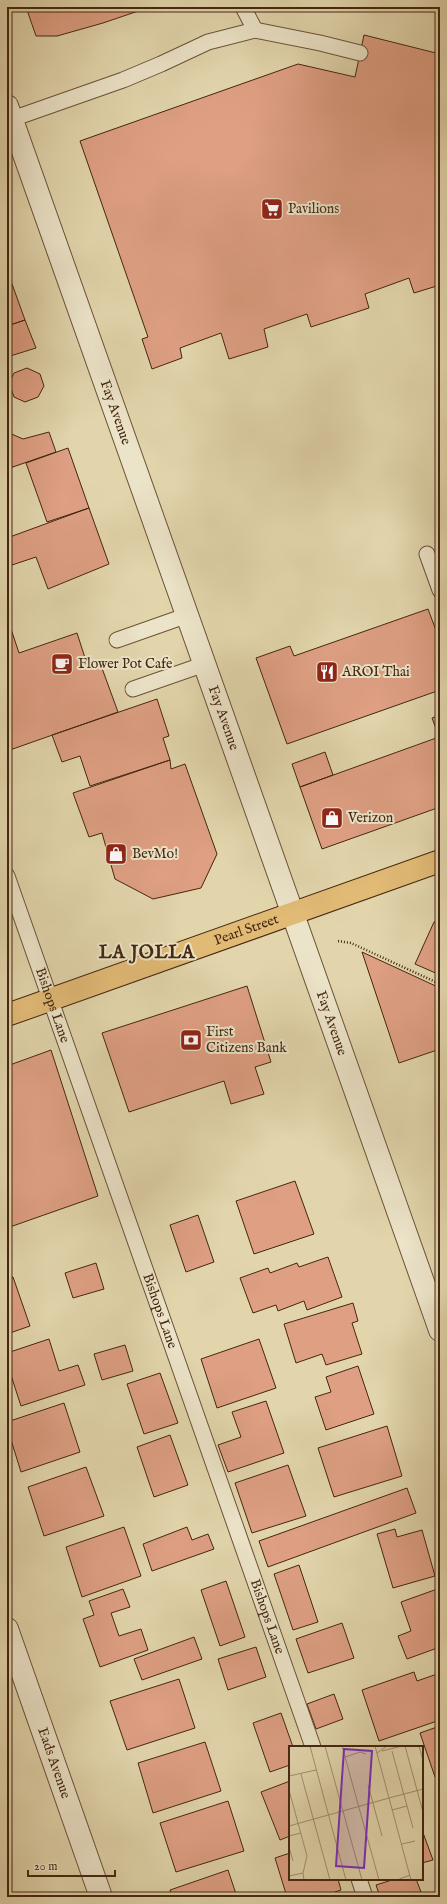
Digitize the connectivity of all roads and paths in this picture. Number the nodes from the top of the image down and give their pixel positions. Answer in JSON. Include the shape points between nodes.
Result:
{"nodes":[{"id":1,"x":243,"y":7,"type":"edge"},
{"id":2,"x":255,"y":30,"type":"junction"},
{"id":3,"x":360,"y":53,"type":"dead end"},
{"id":4,"x":9,"y":113,"type":"edge"},
{"id":5,"x":427,"y":554,"type":"dead end"},
{"id":6,"x":440,"y":590,"type":"edge"},
{"id":7,"x":188,"y":616,"type":"junction"},
{"id":8,"x":116,"y":640,"type":"dead end"},
{"id":9,"x":205,"y":664,"type":"junction"},
{"id":10,"x":133,"y":689,"type":"dead end"},
{"id":11,"x":440,"y":861,"type":"edge"},
{"id":12,"x":7,"y":876,"type":"edge"},
{"id":13,"x":293,"y":914,"type":"junction"},
{"id":14,"x":338,"y":941,"type":"dead end"},
{"id":15,"x":440,"y":984,"type":"edge"},
{"id":16,"x":51,"y":1000,"type":"junction"},
{"id":17,"x":7,"y":1015,"type":"edge"},
{"id":18,"x":440,"y":1330,"type":"edge"},
{"id":19,"x":7,"y":1629,"type":"edge"},
{"id":20,"x":313,"y":1746,"type":"edge"},
{"id":21,"x":359,"y":1880,"type":"edge"},
{"id":22,"x":101,"y":1897,"type":"edge"},
{"id":23,"x":365,"y":1897,"type":"edge"}],
"edges":[{"from":1,"to":2,"type":"lane"},
{"from":2,"to":3,"type":"lane"},
{"from":2,"to":4,"type":"lane","via":[[208,42],[123,80]]},
{"from":4,"to":7,"type":"street","name":"Fay Avenue"},
{"from":5,"to":6,"type":"lane"},
{"from":7,"to":8,"type":"lane"},
{"from":7,"to":9,"type":"street","name":"Fay Avenue"},
{"from":9,"to":10,"type":"lane"},
{"from":9,"to":13,"type":"street","name":"Fay Avenue"},
{"from":11,"to":13,"type":"main road","name":"Pearl Street"},
{"from":12,"to":16,"type":"lane","name":"Bishops Lane"},
{"from":13,"to":16,"type":"main road","name":"Pearl Street"},
{"from":13,"to":18,"type":"street","name":"Fay Avenue"},
{"from":14,"to":15,"type":"path","via":[[351,943]]},
{"from":16,"to":17,"type":"main road","name":"Pearl Street"},
{"from":16,"to":20,"type":"lane","name":"Bishops Lane"},
{"from":19,"to":22,"type":"street","name":"Eads Avenue"},
{"from":21,"to":23,"type":"lane"}]}
